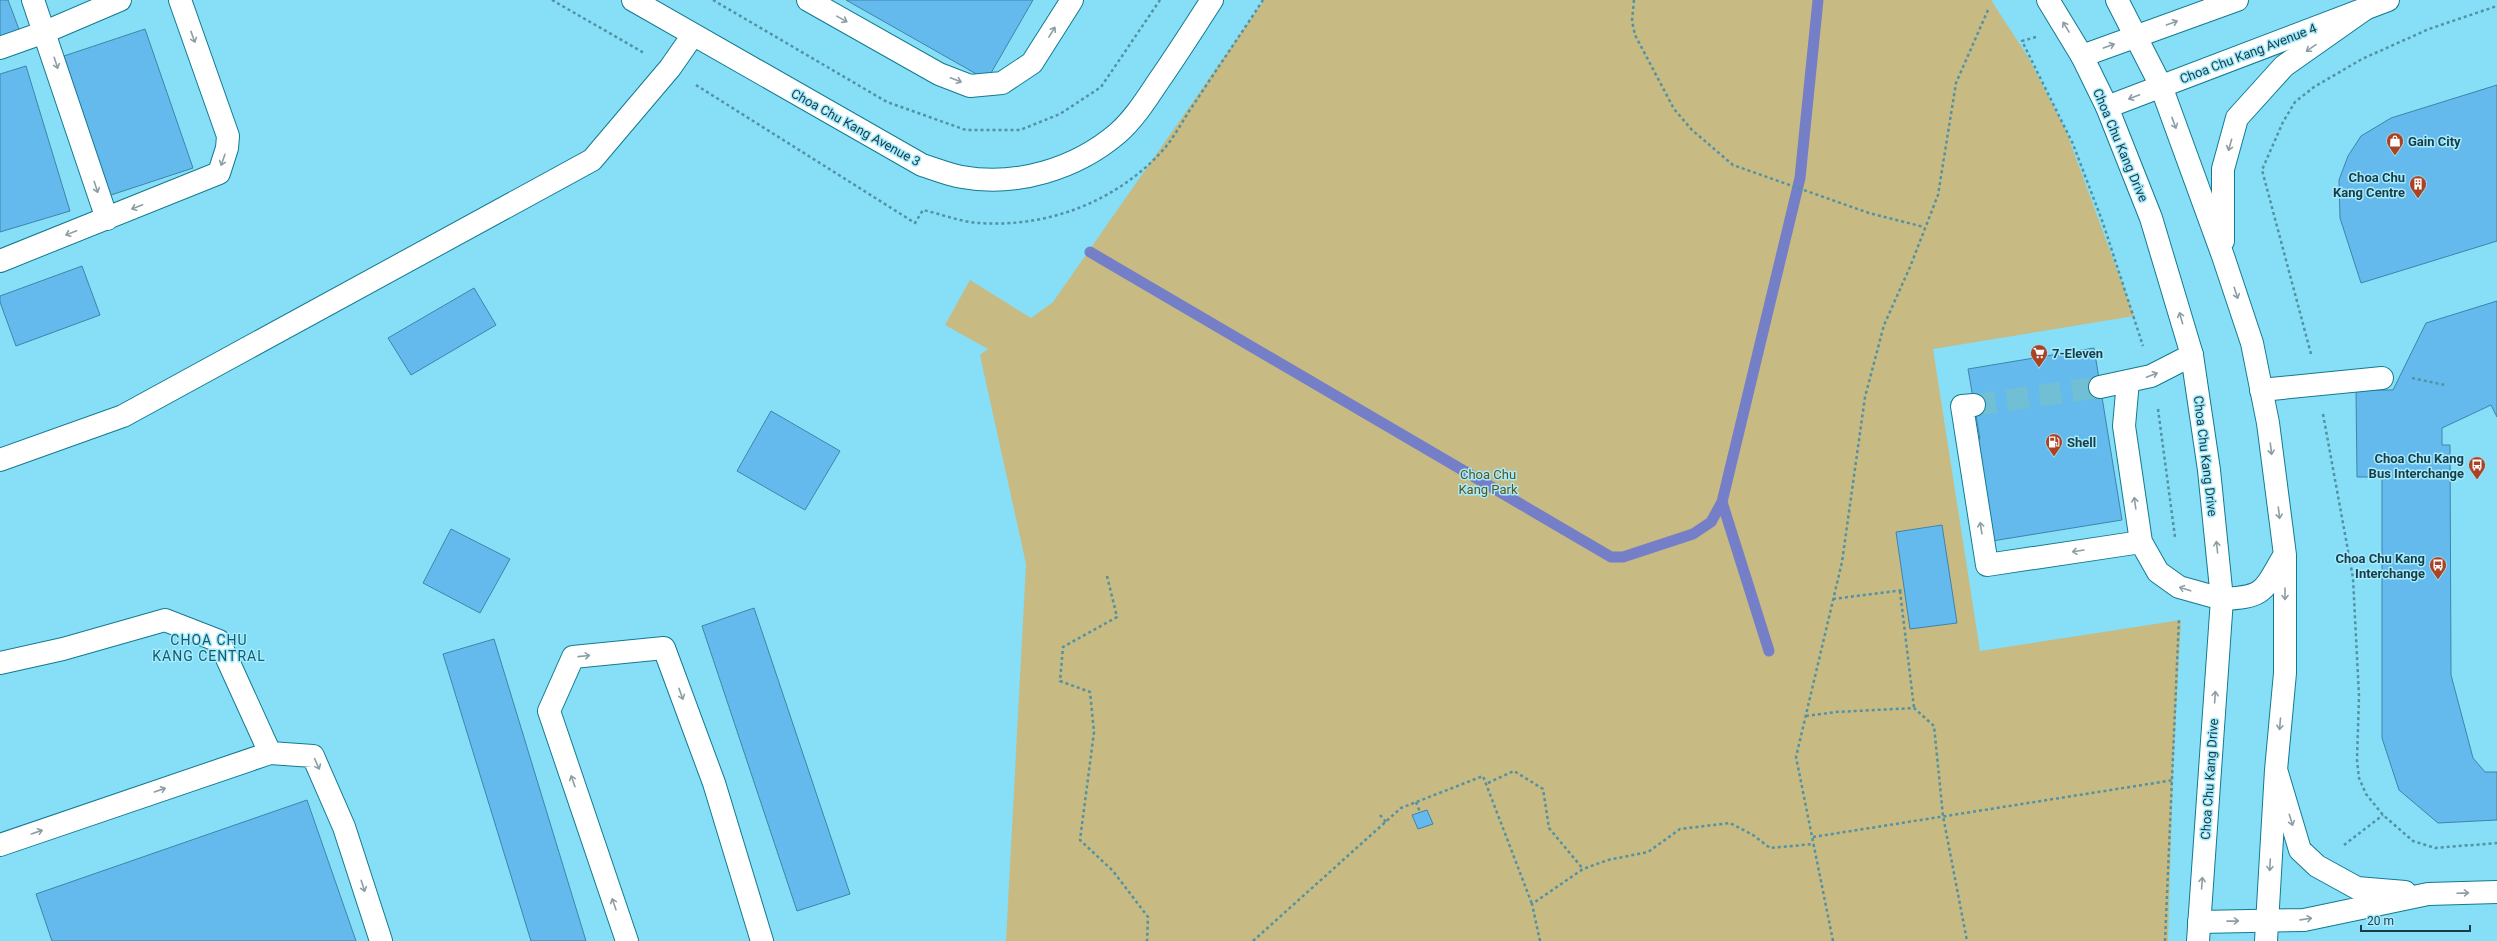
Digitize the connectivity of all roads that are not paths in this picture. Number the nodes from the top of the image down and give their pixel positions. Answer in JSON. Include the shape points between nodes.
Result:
{"nodes":[{"id":1,"x":33,"y":0,"type":"edge"},
{"id":2,"x":120,"y":0,"type":"edge"},
{"id":3,"x":180,"y":0,"type":"edge"},
{"id":4,"x":633,"y":0,"type":"edge"},
{"id":5,"x":808,"y":0,"type":"edge"},
{"id":6,"x":1072,"y":0,"type":"edge"},
{"id":7,"x":1212,"y":0,"type":"edge"},
{"id":8,"x":2048,"y":0,"type":"edge"},
{"id":9,"x":2117,"y":0,"type":"edge"},
{"id":10,"x":2237,"y":0,"type":"edge"},
{"id":11,"x":2388,"y":0,"type":"edge"},
{"id":12,"x":2365,"y":9,"type":"junction"},
{"id":13,"x":45,"y":32,"type":"junction"},
{"id":14,"x":693,"y":34,"type":"junction"},
{"id":15,"x":2136,"y":36,"type":"junction"},
{"id":16,"x":0,"y":48,"type":"edge"},
{"id":17,"x":2082,"y":56,"type":"junction"},
{"id":18,"x":2161,"y":86,"type":"junction"},
{"id":19,"x":2107,"y":107,"type":"junction"},
{"id":20,"x":107,"y":219,"type":"junction"},
{"id":21,"x":2223,"y":256,"type":"junction"},
{"id":22,"x":0,"y":261,"type":"edge"},
{"id":23,"x":2192,"y":356,"type":"junction"},
{"id":24,"x":2382,"y":378,"type":"dead end"},
{"id":25,"x":2128,"y":381,"type":"junction"},
{"id":26,"x":2100,"y":387,"type":"tunnel mouth"},
{"id":27,"x":2261,"y":390,"type":"junction"},
{"id":28,"x":1974,"y":405,"type":"tunnel mouth"},
{"id":29,"x":0,"y":460,"type":"edge"},
{"id":30,"x":2141,"y":542,"type":"junction"},
{"id":31,"x":2285,"y":555,"type":"junction"},
{"id":32,"x":2222,"y":599,"type":"junction"},
{"id":33,"x":0,"y":663,"type":"edge"},
{"id":34,"x":270,"y":753,"type":"junction"},
{"id":35,"x":2276,"y":770,"type":"junction"},
{"id":36,"x":0,"y":844,"type":"edge"},
{"id":37,"x":2497,"y":892,"type":"edge"},
{"id":38,"x":2428,"y":894,"type":"junction"},
{"id":39,"x":2199,"y":931,"type":"edge"},
{"id":40,"x":2266,"y":931,"type":"edge"},
{"id":41,"x":381,"y":941,"type":"edge"},
{"id":42,"x":627,"y":941,"type":"edge"},
{"id":43,"x":762,"y":941,"type":"edge"}],
"edges":[{"from":1,"to":13,"type":"main road"},
{"from":2,"to":13,"type":"main road"},
{"from":3,"to":20,"type":"main road","one_way":true,"via":[[228,136],[219,173]]},
{"from":4,"to":14,"type":"main road","name":"Choa Chu Kang Avenue 3"},
{"from":5,"to":6,"type":"main road","one_way":true,"via":[[939,74],[970,86],[1002,83],[1032,63]]},
{"from":7,"to":14,"type":"main road","name":"Choa Chu Kang Avenue 3","via":[[1138,112],[1117,133],[1091,152],[1065,165],[1035,176],[1004,179],[962,177],[922,165]]},
{"from":17,"to":8,"type":"main road","name":"Choa Chu Kang Drive","one_way":true},
{"from":9,"to":15,"type":"main road"},
{"from":15,"to":10,"type":"main road","one_way":true},
{"from":11,"to":12,"type":"main road","name":"Choa Chu Kang Avenue 4"},
{"from":12,"to":18,"type":"main road","name":"Choa Chu Kang Avenue 4"},
{"from":12,"to":21,"type":"main road","one_way":true,"via":[[2284,66],[2237,118],[2223,169]]},
{"from":13,"to":16,"type":"main road"},
{"from":13,"to":20,"type":"main road","one_way":true},
{"from":14,"to":29,"type":"main road","via":[[670,68],[592,160],[123,416]]},
{"from":17,"to":15,"type":"main road","one_way":true},
{"from":15,"to":18,"type":"main road"},
{"from":17,"to":19,"type":"main road","name":"Choa Chu Kang Drive"},
{"from":18,"to":19,"type":"main road","name":"Choa Chu Kang Avenue 4","one_way":true},
{"from":18,"to":21,"type":"main road","one_way":true},
{"from":23,"to":19,"type":"main road","name":"Choa Chu Kang Drive","one_way":true,"via":[[2151,218]]},
{"from":20,"to":22,"type":"main road","one_way":true},
{"from":21,"to":27,"type":"main road","one_way":true,"via":[[2252,344]]},
{"from":25,"to":23,"type":"main road","one_way":true,"via":[[2151,376]]},
{"from":32,"to":23,"type":"main road","name":"Choa Chu Kang Drive","one_way":true,"via":[[2209,470]]},
{"from":24,"to":27,"type":"main road"},
{"from":25,"to":26,"type":"main road"},
{"from":30,"to":25,"type":"main road","one_way":true,"via":[[2124,426]]},
{"from":27,"to":31,"type":"main road","one_way":true,"via":[[2268,423]]},
{"from":30,"to":28,"type":"main road","one_way":true,"via":[[1987,565],[1962,406]]},
{"from":32,"to":30,"type":"main road","one_way":true,"via":[[2179,587],[2158,572]]},
{"from":31,"to":32,"type":"main road","via":[[2263,591],[2245,598]]},
{"from":31,"to":35,"type":"main road","one_way":true,"via":[[2285,673]]},
{"from":39,"to":32,"type":"main road","name":"Choa Chu Kang Drive","one_way":true},
{"from":33,"to":34,"type":"main road","via":[[63,649],[165,620],[219,641]]},
{"from":36,"to":34,"type":"main road","one_way":true},
{"from":34,"to":41,"type":"main road","one_way":true,"via":[[313,756],[344,827]]},
{"from":35,"to":38,"type":"main road","one_way":true,"via":[[2300,850],[2317,866],[2357,888]]},
{"from":35,"to":40,"type":"main road","one_way":true},
{"from":38,"to":37,"type":"main road","one_way":true},
{"from":40,"to":38,"type":"main road","one_way":true,"via":[[2304,920]]},
{"from":39,"to":40,"type":"main road","one_way":true},
{"from":42,"to":43,"type":"main road","one_way":true,"via":[[549,711],[573,657],[664,648],[714,783]]}]}
